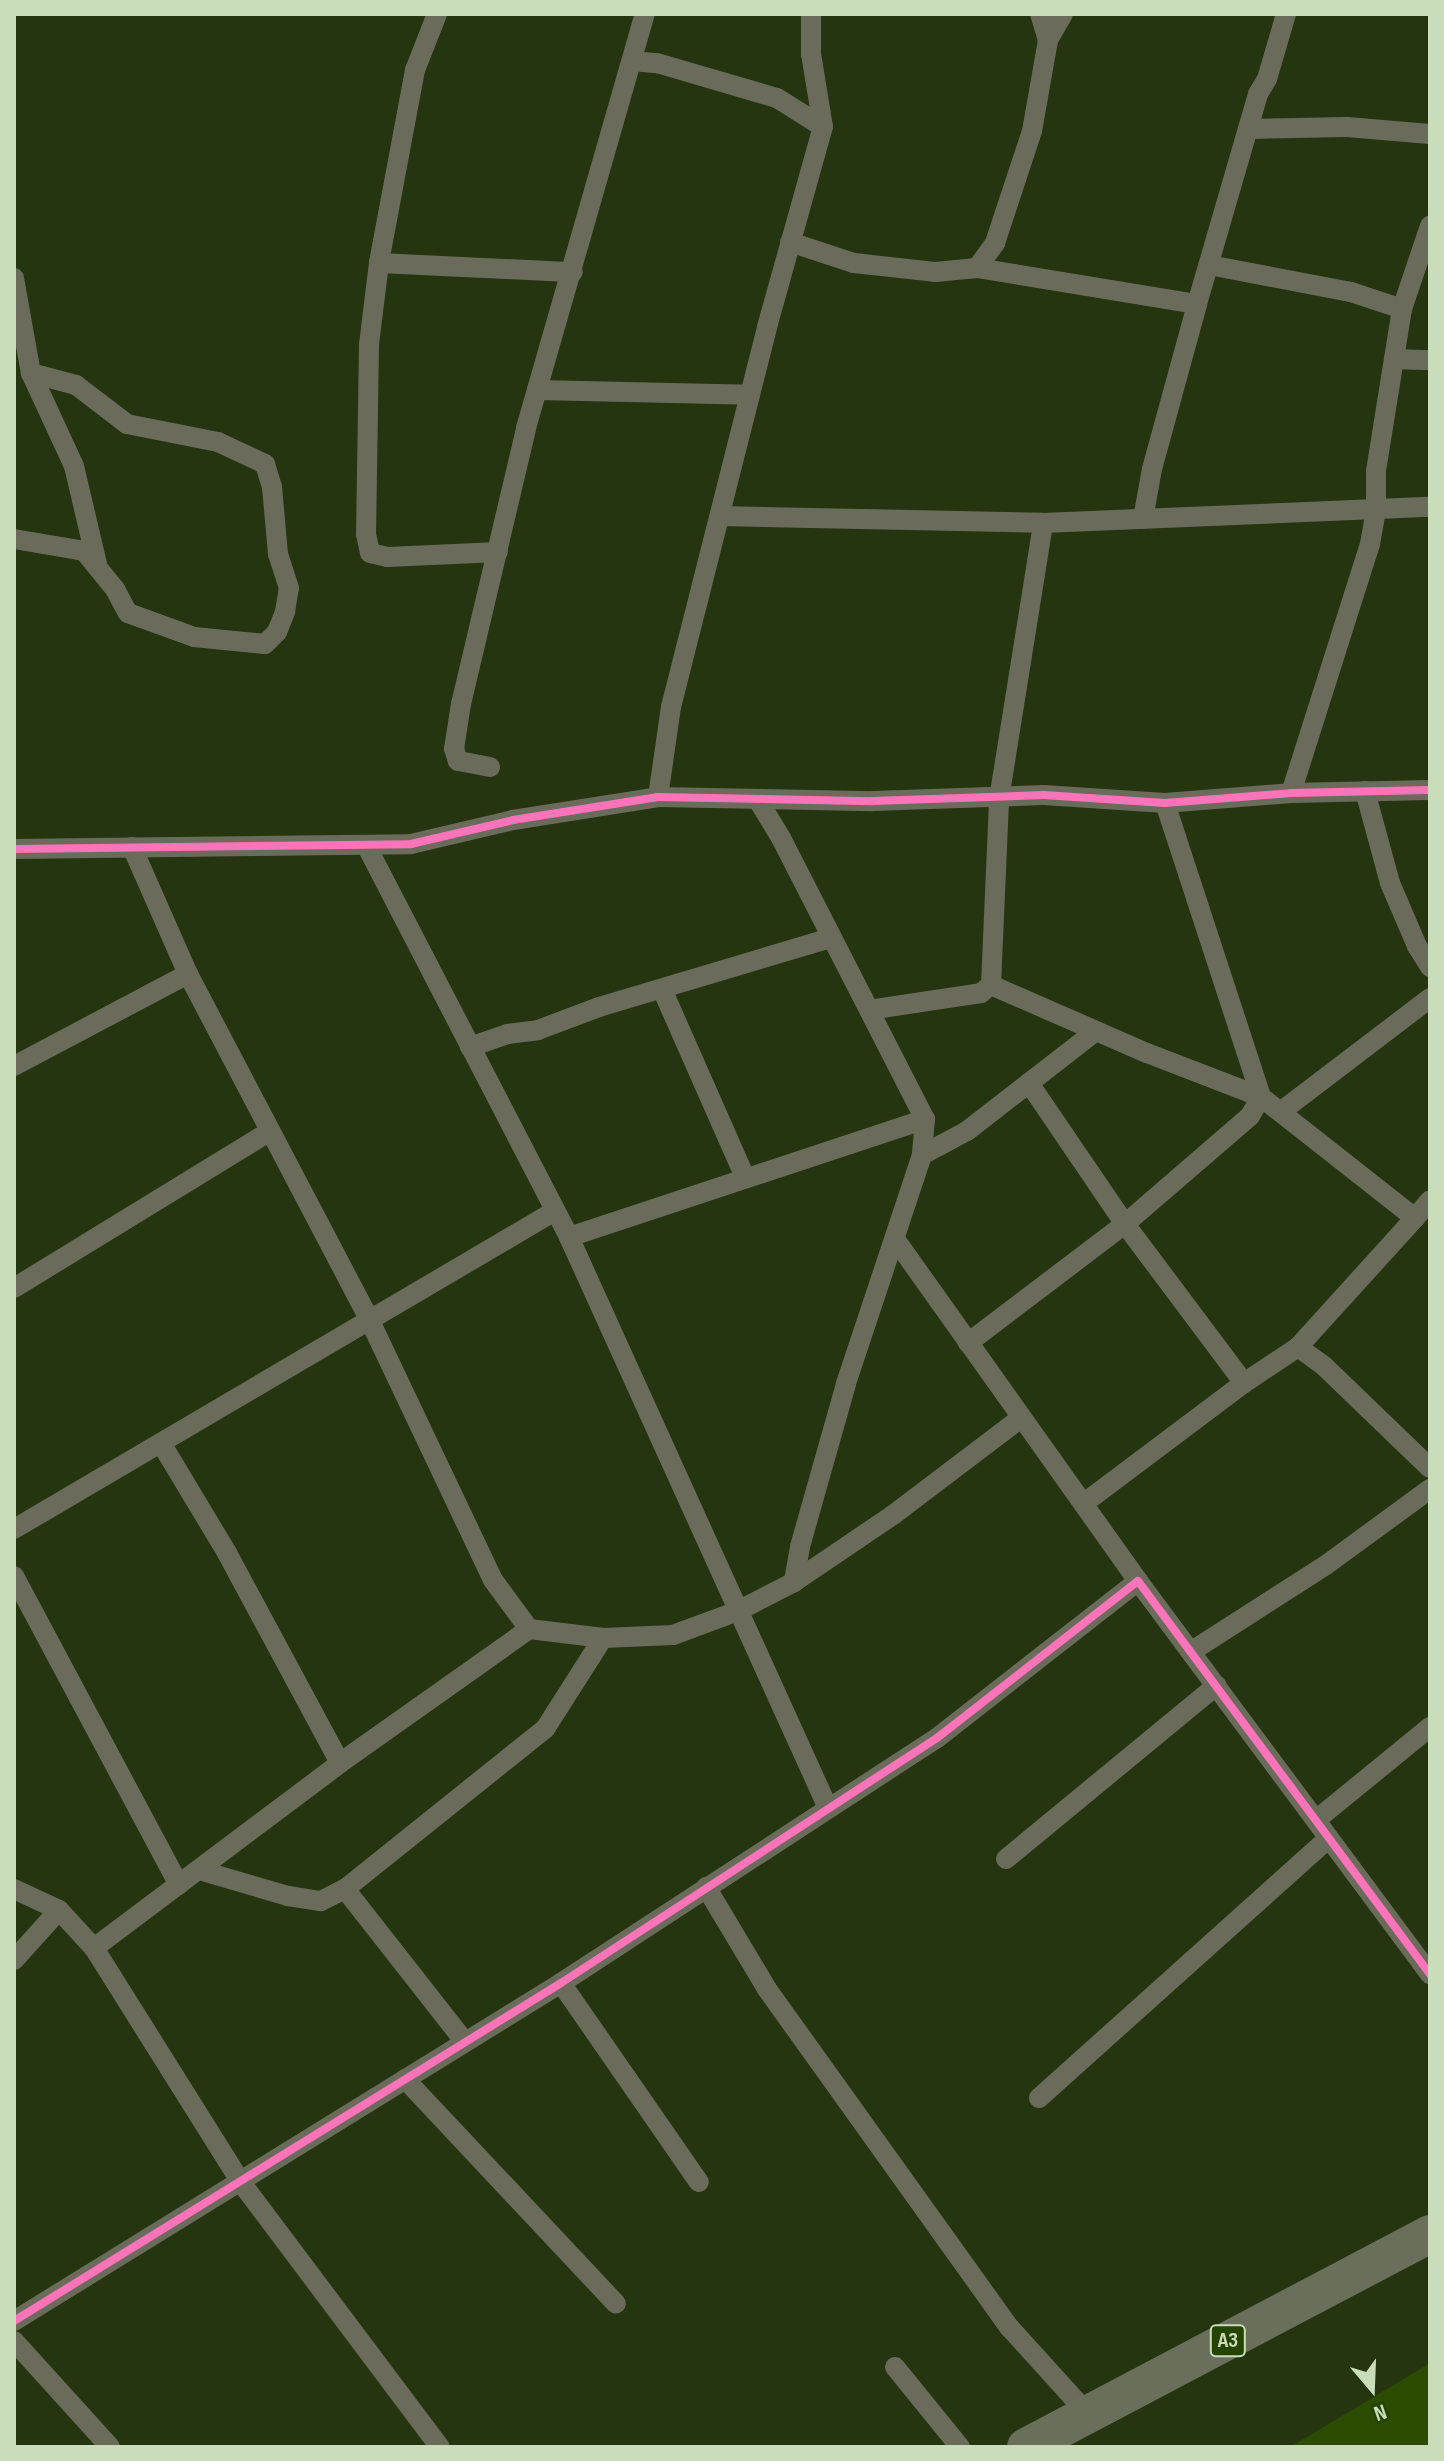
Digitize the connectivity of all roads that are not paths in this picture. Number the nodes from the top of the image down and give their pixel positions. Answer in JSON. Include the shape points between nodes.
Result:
{"nodes":[{"id":1,"x":437,"y":14,"type":"edge"},
{"id":2,"x":645,"y":14,"type":"edge"},
{"id":3,"x":811,"y":14,"type":"edge"},
{"id":4,"x":1040,"y":14,"type":"edge"},
{"id":5,"x":1063,"y":14,"type":"edge"},
{"id":6,"x":1286,"y":14,"type":"edge"},
{"id":7,"x":1048,"y":40,"type":"junction"},
{"id":8,"x":632,"y":61,"type":"junction"},
{"id":9,"x":823,"y":127,"type":"junction"},
{"id":10,"x":1248,"y":129,"type":"junction"},
{"id":11,"x":1430,"y":134,"type":"edge"},
{"id":12,"x":1430,"y":226,"type":"edge"},
{"id":13,"x":790,"y":242,"type":"junction"},
{"id":14,"x":379,"y":263,"type":"junction"},
{"id":15,"x":1209,"y":265,"type":"junction"},
{"id":16,"x":977,"y":268,"type":"junction"},
{"id":17,"x":573,"y":272,"type":"junction"},
{"id":18,"x":14,"y":279,"type":"edge"},
{"id":19,"x":1197,"y":304,"type":"junction"},
{"id":20,"x":1402,"y":309,"type":"junction"},
{"id":21,"x":1394,"y":359,"type":"junction"},
{"id":22,"x":1430,"y":360,"type":"edge"},
{"id":23,"x":31,"y":373,"type":"junction"},
{"id":24,"x":537,"y":390,"type":"junction"},
{"id":25,"x":750,"y":395,"type":"junction"},
{"id":26,"x":1430,"y":507,"type":"edge"},
{"id":27,"x":1376,"y":509,"type":"junction"},
{"id":28,"x":720,"y":516,"type":"junction"},
{"id":29,"x":1143,"y":519,"type":"junction"},
{"id":30,"x":1043,"y":523,"type":"junction"},
{"id":31,"x":14,"y":539,"type":"edge"},
{"id":32,"x":498,"y":552,"type":"junction"},
{"id":33,"x":97,"y":564,"type":"junction"},
{"id":34,"x":490,"y":767,"type":"dead end"},
{"id":35,"x":1430,"y":790,"type":"edge"},
{"id":36,"x":1365,"y":791,"type":"junction"},
{"id":37,"x":1291,"y":793,"type":"junction"},
{"id":38,"x":658,"y":797,"type":"junction"},
{"id":39,"x":999,"y":799,"type":"junction"},
{"id":40,"x":758,"y":800,"type":"junction"},
{"id":41,"x":1165,"y":803,"type":"junction"},
{"id":42,"x":366,"y":845,"type":"junction"},
{"id":43,"x":132,"y":847,"type":"junction"},
{"id":44,"x":14,"y":849,"type":"edge"},
{"id":45,"x":831,"y":938,"type":"junction"},
{"id":46,"x":1430,"y":967,"type":"edge"},
{"id":47,"x":188,"y":974,"type":"junction"},
{"id":48,"x":991,"y":985,"type":"junction"},
{"id":49,"x":662,"y":989,"type":"junction"},
{"id":50,"x":1430,"y":998,"type":"edge"},
{"id":51,"x":869,"y":1010,"type":"junction"},
{"id":52,"x":1096,"y":1031,"type":"junction"},
{"id":53,"x":470,"y":1047,"type":"junction"},
{"id":54,"x":14,"y":1066,"type":"edge"},
{"id":55,"x":1029,"y":1083,"type":"junction"},
{"id":56,"x":1261,"y":1097,"type":"junction"},
{"id":57,"x":1283,"y":1110,"type":"junction"},
{"id":58,"x":925,"y":1119,"type":"junction"},
{"id":59,"x":270,"y":1131,"type":"junction"},
{"id":60,"x":922,"y":1155,"type":"junction"},
{"id":61,"x":745,"y":1177,"type":"junction"},
{"id":62,"x":1430,"y":1200,"type":"edge"},
{"id":63,"x":555,"y":1211,"type":"junction"},
{"id":64,"x":1415,"y":1218,"type":"junction"},
{"id":65,"x":1125,"y":1224,"type":"junction"},
{"id":66,"x":569,"y":1237,"type":"junction"},
{"id":67,"x":895,"y":1239,"type":"junction"},
{"id":68,"x":14,"y":1288,"type":"edge"},
{"id":69,"x":370,"y":1321,"type":"junction"},
{"id":70,"x":968,"y":1343,"type":"junction"},
{"id":71,"x":1298,"y":1347,"type":"junction"},
{"id":72,"x":1244,"y":1383,"type":"junction"},
{"id":73,"x":1021,"y":1418,"type":"junction"},
{"id":74,"x":161,"y":1443,"type":"junction"},
{"id":75,"x":1430,"y":1468,"type":"edge"},
{"id":76,"x":1430,"y":1489,"type":"edge"},
{"id":77,"x":1083,"y":1504,"type":"junction"},
{"id":78,"x":14,"y":1529,"type":"edge"},
{"id":79,"x":14,"y":1576,"type":"edge"},
{"id":80,"x":1138,"y":1581,"type":"junction"},
{"id":81,"x":794,"y":1582,"type":"junction"},
{"id":82,"x":738,"y":1611,"type":"junction"},
{"id":83,"x":529,"y":1629,"type":"junction"},
{"id":84,"x":603,"y":1638,"type":"junction"},
{"id":85,"x":1192,"y":1651,"type":"junction"},
{"id":86,"x":1217,"y":1685,"type":"junction"},
{"id":87,"x":1430,"y":1727,"type":"edge"},
{"id":88,"x":340,"y":1763,"type":"junction"},
{"id":89,"x":828,"y":1808,"type":"junction"},
{"id":90,"x":1316,"y":1820,"type":"junction"},
{"id":91,"x":1329,"y":1838,"type":"junction"},
{"id":92,"x":1006,"y":1859,"type":"dead end"},
{"id":93,"x":199,"y":1870,"type":"junction"},
{"id":94,"x":179,"y":1885,"type":"junction"},
{"id":95,"x":706,"y":1887,"type":"junction"},
{"id":96,"x":14,"y":1889,"type":"edge"},
{"id":97,"x":345,"y":1889,"type":"junction"},
{"id":98,"x":59,"y":1910,"type":"junction"},
{"id":99,"x":94,"y":1948,"type":"junction"},
{"id":100,"x":14,"y":1960,"type":"edge"},
{"id":101,"x":1430,"y":1974,"type":"edge"},
{"id":102,"x":561,"y":1983,"type":"junction"},
{"id":103,"x":465,"y":2042,"type":"junction"},
{"id":104,"x":405,"y":2079,"type":"junction"},
{"id":105,"x":1039,"y":2098,"type":"dead end"},
{"id":106,"x":240,"y":2181,"type":"junction"},
{"id":107,"x":699,"y":2182,"type":"dead end"},
{"id":108,"x":1430,"y":2234,"type":"edge"},
{"id":109,"x":1430,"y":2260,"type":"edge"},
{"id":110,"x":616,"y":2304,"type":"dead end"},
{"id":111,"x":14,"y":2321,"type":"edge"},
{"id":112,"x":14,"y":2341,"type":"edge"},
{"id":113,"x":895,"y":2367,"type":"dead end"},
{"id":114,"x":1082,"y":2431,"type":"edge"},
{"id":115,"x":110,"y":2447,"type":"edge"},
{"id":116,"x":440,"y":2447,"type":"edge"},
{"id":117,"x":960,"y":2447,"type":"edge"},
{"id":118,"x":1026,"y":2447,"type":"edge"}],
"edges":[{"from":1,"to":14,"type":"street","via":[[415,70]]},
{"from":2,"to":8,"type":"street"},
{"from":3,"to":9,"type":"street","via":[[811,54]]},
{"from":4,"to":7,"type":"street"},
{"from":5,"to":7,"type":"street"},
{"from":6,"to":10,"type":"street"},
{"from":7,"to":16,"type":"street","via":[[1032,131],[995,243]]},
{"from":8,"to":9,"type":"street","via":[[657,63],[777,98]]},
{"from":8,"to":17,"type":"street"},
{"from":9,"to":13,"type":"street"},
{"from":10,"to":11,"type":"street","via":[[1347,127]]},
{"from":10,"to":15,"type":"street"},
{"from":12,"to":20,"type":"street"},
{"from":13,"to":16,"type":"street","via":[[854,263],[935,272]]},
{"from":13,"to":25,"type":"street"},
{"from":14,"to":17,"type":"street"},
{"from":14,"to":32,"type":"street","via":[[369,345],[370,553],[388,557]]},
{"from":15,"to":19,"type":"street"},
{"from":15,"to":20,"type":"street","via":[[1351,292]]},
{"from":16,"to":19,"type":"street"},
{"from":17,"to":24,"type":"street"},
{"from":18,"to":23,"type":"street"},
{"from":19,"to":29,"type":"street"},
{"from":20,"to":21,"type":"street"},
{"from":21,"to":22,"type":"street"},
{"from":21,"to":27,"type":"street","via":[[1376,471]]},
{"from":23,"to":33,"type":"street","via":[[74,466]]},
{"from":23,"to":33,"type":"street","via":[[76,385],[127,424],[218,442],[265,464],[278,554],[289,588],[285,612],[265,644],[194,637],[128,613]]},
{"from":24,"to":25,"type":"street"},
{"from":24,"to":32,"type":"street"},
{"from":25,"to":28,"type":"street"},
{"from":26,"to":27,"type":"street"},
{"from":27,"to":29,"type":"street"},
{"from":27,"to":37,"type":"street","via":[[1370,544]]},
{"from":28,"to":30,"type":"street"},
{"from":28,"to":38,"type":"street","via":[[671,707]]},
{"from":29,"to":30,"type":"street"},
{"from":30,"to":39,"type":"street"},
{"from":31,"to":33,"type":"street","via":[[84,551]]},
{"from":32,"to":34,"type":"street","via":[[454,749],[458,761]]},
{"from":35,"to":36,"type":"street"},
{"from":36,"to":37,"type":"street"},
{"from":36,"to":46,"type":"street","via":[[1390,883]]},
{"from":37,"to":41,"type":"street"},
{"from":38,"to":40,"type":"street"},
{"from":38,"to":42,"type":"street","via":[[513,820],[411,844]]},
{"from":39,"to":40,"type":"street"},
{"from":39,"to":41,"type":"street","via":[[1044,795]]},
{"from":39,"to":48,"type":"street"},
{"from":40,"to":45,"type":"street"},
{"from":41,"to":56,"type":"street"},
{"from":42,"to":43,"type":"street"},
{"from":42,"to":53,"type":"street"},
{"from":43,"to":44,"type":"street"},
{"from":43,"to":47,"type":"street"},
{"from":45,"to":49,"type":"street"},
{"from":45,"to":51,"type":"street"},
{"from":47,"to":54,"type":"street"},
{"from":47,"to":59,"type":"street"},
{"from":48,"to":51,"type":"street","via":[[981,993]]},
{"from":48,"to":52,"type":"street"},
{"from":49,"to":53,"type":"street"},
{"from":49,"to":61,"type":"street"},
{"from":50,"to":57,"type":"street"},
{"from":51,"to":58,"type":"street"},
{"from":52,"to":55,"type":"street"},
{"from":52,"to":56,"type":"street"},
{"from":53,"to":63,"type":"street"},
{"from":55,"to":60,"type":"street","via":[[967,1131]]},
{"from":55,"to":65,"type":"street"},
{"from":56,"to":57,"type":"street"},
{"from":56,"to":65,"type":"street","via":[[1250,1116]]},
{"from":57,"to":64,"type":"street"},
{"from":58,"to":60,"type":"street"},
{"from":58,"to":61,"type":"street"},
{"from":59,"to":68,"type":"street"},
{"from":59,"to":69,"type":"street"},
{"from":60,"to":67,"type":"street"},
{"from":61,"to":66,"type":"street"},
{"from":62,"to":64,"type":"street"},
{"from":63,"to":66,"type":"street"},
{"from":63,"to":69,"type":"street"},
{"from":64,"to":71,"type":"street"},
{"from":65,"to":70,"type":"street"},
{"from":65,"to":72,"type":"street"},
{"from":66,"to":82,"type":"street"},
{"from":67,"to":70,"type":"street"},
{"from":67,"to":81,"type":"street","via":[[846,1384]]},
{"from":69,"to":74,"type":"street"},
{"from":69,"to":83,"type":"street","via":[[493,1580]]},
{"from":70,"to":73,"type":"street"},
{"from":71,"to":72,"type":"street"},
{"from":71,"to":75,"type":"street"},
{"from":72,"to":77,"type":"street"},
{"from":73,"to":77,"type":"street"},
{"from":73,"to":81,"type":"street"},
{"from":74,"to":78,"type":"street"},
{"from":74,"to":88,"type":"street"},
{"from":76,"to":85,"type":"street","via":[[1326,1565]]},
{"from":77,"to":80,"type":"street"},
{"from":79,"to":94,"type":"street"},
{"from":80,"to":85,"type":"street"},
{"from":80,"to":89,"type":"street","via":[[937,1738]]},
{"from":81,"to":82,"type":"street"},
{"from":82,"to":84,"type":"street","via":[[673,1635]]},
{"from":82,"to":89,"type":"street"},
{"from":83,"to":84,"type":"street"},
{"from":83,"to":88,"type":"street"},
{"from":84,"to":97,"type":"street","via":[[545,1729]]},
{"from":85,"to":86,"type":"street"},
{"from":86,"to":90,"type":"street"},
{"from":86,"to":92,"type":"street"},
{"from":87,"to":90,"type":"street"},
{"from":88,"to":93,"type":"street"},
{"from":89,"to":95,"type":"street"},
{"from":90,"to":91,"type":"street"},
{"from":91,"to":101,"type":"street"},
{"from":91,"to":105,"type":"street"},
{"from":93,"to":94,"type":"street"},
{"from":93,"to":97,"type":"street","via":[[321,1901]]},
{"from":94,"to":99,"type":"street"},
{"from":95,"to":102,"type":"street"},
{"from":95,"to":114,"type":"street","via":[[767,1989]]},
{"from":96,"to":98,"type":"street"},
{"from":97,"to":103,"type":"street"},
{"from":98,"to":99,"type":"street"},
{"from":98,"to":100,"type":"street"},
{"from":99,"to":106,"type":"street"},
{"from":102,"to":103,"type":"street"},
{"from":102,"to":107,"type":"street"},
{"from":103,"to":104,"type":"street"},
{"from":104,"to":106,"type":"street"},
{"from":104,"to":110,"type":"street"},
{"from":106,"to":111,"type":"street"},
{"from":106,"to":116,"type":"street"},
{"from":108,"to":114,"type":"highway","number":"A3"},
{"from":109,"to":114,"type":"highway","number":"A3"},
{"from":112,"to":115,"type":"street"},
{"from":113,"to":117,"type":"street"},
{"from":114,"to":118,"type":"highway","number":"A3"}]}
